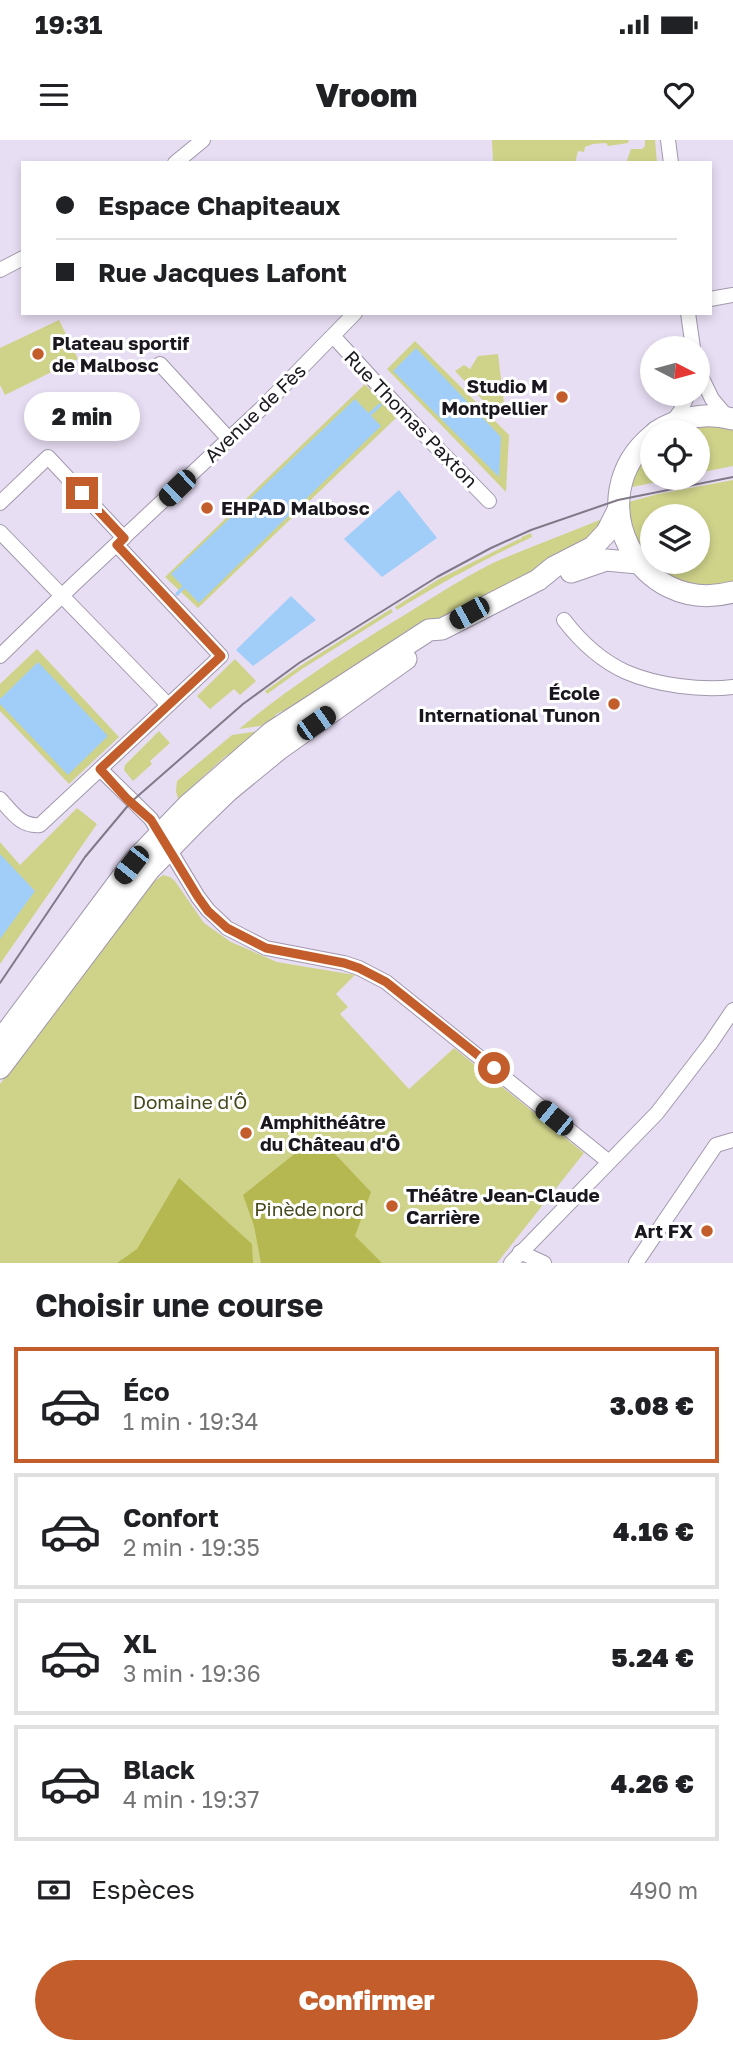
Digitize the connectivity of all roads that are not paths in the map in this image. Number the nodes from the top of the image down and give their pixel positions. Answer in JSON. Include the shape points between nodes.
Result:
{"nodes":[{"id":1,"x":203,"y":140,"type":"edge"},
{"id":2,"x":668,"y":140,"type":"edge"},
{"id":3,"x":177,"y":161,"type":"edge"},
{"id":4,"x":671,"y":161,"type":"edge"},
{"id":5,"x":21,"y":259,"type":"edge"},
{"id":6,"x":0,"y":270,"type":"edge"},
{"id":7,"x":733,"y":295,"type":"edge"},
{"id":8,"x":712,"y":299,"type":"edge"},
{"id":9,"x":353,"y":315,"type":"edge"},
{"id":10,"x":688,"y":315,"type":"edge"},
{"id":11,"x":691,"y":336,"type":"edge"},
{"id":12,"x":334,"y":337,"type":"junction"},
{"id":13,"x":160,"y":364,"type":"dead end"},
{"id":14,"x":710,"y":395,"type":"edge"},
{"id":15,"x":683,"y":406,"type":"edge"},
{"id":16,"x":731,"y":418,"type":"edge"},
{"id":17,"x":670,"y":420,"type":"edge"},
{"id":18,"x":683,"y":420,"type":"edge"},
{"id":19,"x":228,"y":438,"type":"junction"},
{"id":20,"x":640,"y":448,"type":"edge"},
{"id":21,"x":489,"y":501,"type":"dead end"},
{"id":22,"x":0,"y":503,"type":"edge"},
{"id":23,"x":618,"y":510,"type":"junction"},
{"id":24,"x":0,"y":532,"type":"edge"},
{"id":25,"x":120,"y":541,"type":"junction"},
{"id":26,"x":638,"y":563,"type":"junction"},
{"id":27,"x":538,"y":580,"type":"junction"},
{"id":28,"x":733,"y":592,"type":"edge"},
{"id":29,"x":61,"y":596,"type":"junction"},
{"id":30,"x":564,"y":620,"type":"dead end"},
{"id":31,"x":442,"y":629,"type":"junction"},
{"id":32,"x":0,"y":656,"type":"edge"},
{"id":33,"x":733,"y":687,"type":"edge"},
{"id":34,"x":168,"y":705,"type":"junction"},
{"id":35,"x":100,"y":769,"type":"junction"},
{"id":36,"x":0,"y":799,"type":"edge"},
{"id":37,"x":160,"y":834,"type":"junction"},
{"id":38,"x":733,"y":1010,"type":"edge"},
{"id":39,"x":0,"y":1041,"type":"edge"},
{"id":40,"x":0,"y":1068,"type":"edge"},
{"id":41,"x":733,"y":1140,"type":"edge"},
{"id":42,"x":609,"y":1162,"type":"junction"},
{"id":43,"x":516,"y":1258,"type":"edge"},
{"id":44,"x":544,"y":1263,"type":"edge"},
{"id":45,"x":636,"y":1263,"type":"edge"}],
"edges":[{"from":1,"to":3,"type":"street"},
{"from":2,"to":4,"type":"street"},
{"from":5,"to":6,"type":"street"},
{"from":7,"to":8,"type":"street"},
{"from":9,"to":12,"type":"street","name":"Avenue de Fès"},
{"from":10,"to":11,"type":"street"},
{"from":12,"to":19,"type":"street","name":"Avenue de Fès"},
{"from":12,"to":21,"type":"street","name":"Rue Thomas Paxton"},
{"from":13,"to":19,"type":"street"},
{"from":14,"to":16,"type":"street"},
{"from":15,"to":17,"type":"street"},
{"from":16,"to":18,"type":"main road","via":[[709,415]]},
{"from":19,"to":25,"type":"street","name":"Avenue de Fès"},
{"from":20,"to":23,"type":"main road","via":[[628,464]]},
{"from":22,"to":25,"type":"street","via":[[48,457]]},
{"from":23,"to":26,"type":"main road"},
{"from":23,"to":27,"type":"main road","via":[[593,547]]},
{"from":24,"to":29,"type":"street"},
{"from":25,"to":29,"type":"street","name":"Avenue de Fès"},
{"from":25,"to":34,"type":"street","via":[[221,656]]},
{"from":26,"to":27,"type":"main road","via":[[606,560]]},
{"from":26,"to":28,"type":"main road","via":[[677,590],[708,596]]},
{"from":27,"to":31,"type":"main road"},
{"from":29,"to":32,"type":"street","name":"Avenue de Fès"},
{"from":29,"to":34,"type":"street"},
{"from":30,"to":33,"type":"street","via":[[596,653],[625,671],[692,688]]},
{"from":31,"to":37,"type":"main road","via":[[228,791]]},
{"from":31,"to":37,"type":"main road","via":[[429,630],[408,642],[283,724]]},
{"from":34,"to":35,"type":"street"},
{"from":35,"to":36,"type":"street","via":[[40,825],[23,824]]},
{"from":35,"to":37,"type":"street"},
{"from":37,"to":39,"type":"main road","via":[[117,883]]},
{"from":37,"to":40,"type":"main road","via":[[149,870]]},
{"from":37,"to":42,"type":"street","via":[[198,897],[227,928],[266,948],[344,963],[386,982]]},
{"from":38,"to":42,"type":"street","via":[[657,1113]]},
{"from":41,"to":45,"type":"street","via":[[716,1144]]},
{"from":42,"to":43,"type":"street"},
{"from":43,"to":44,"type":"street"}]}
